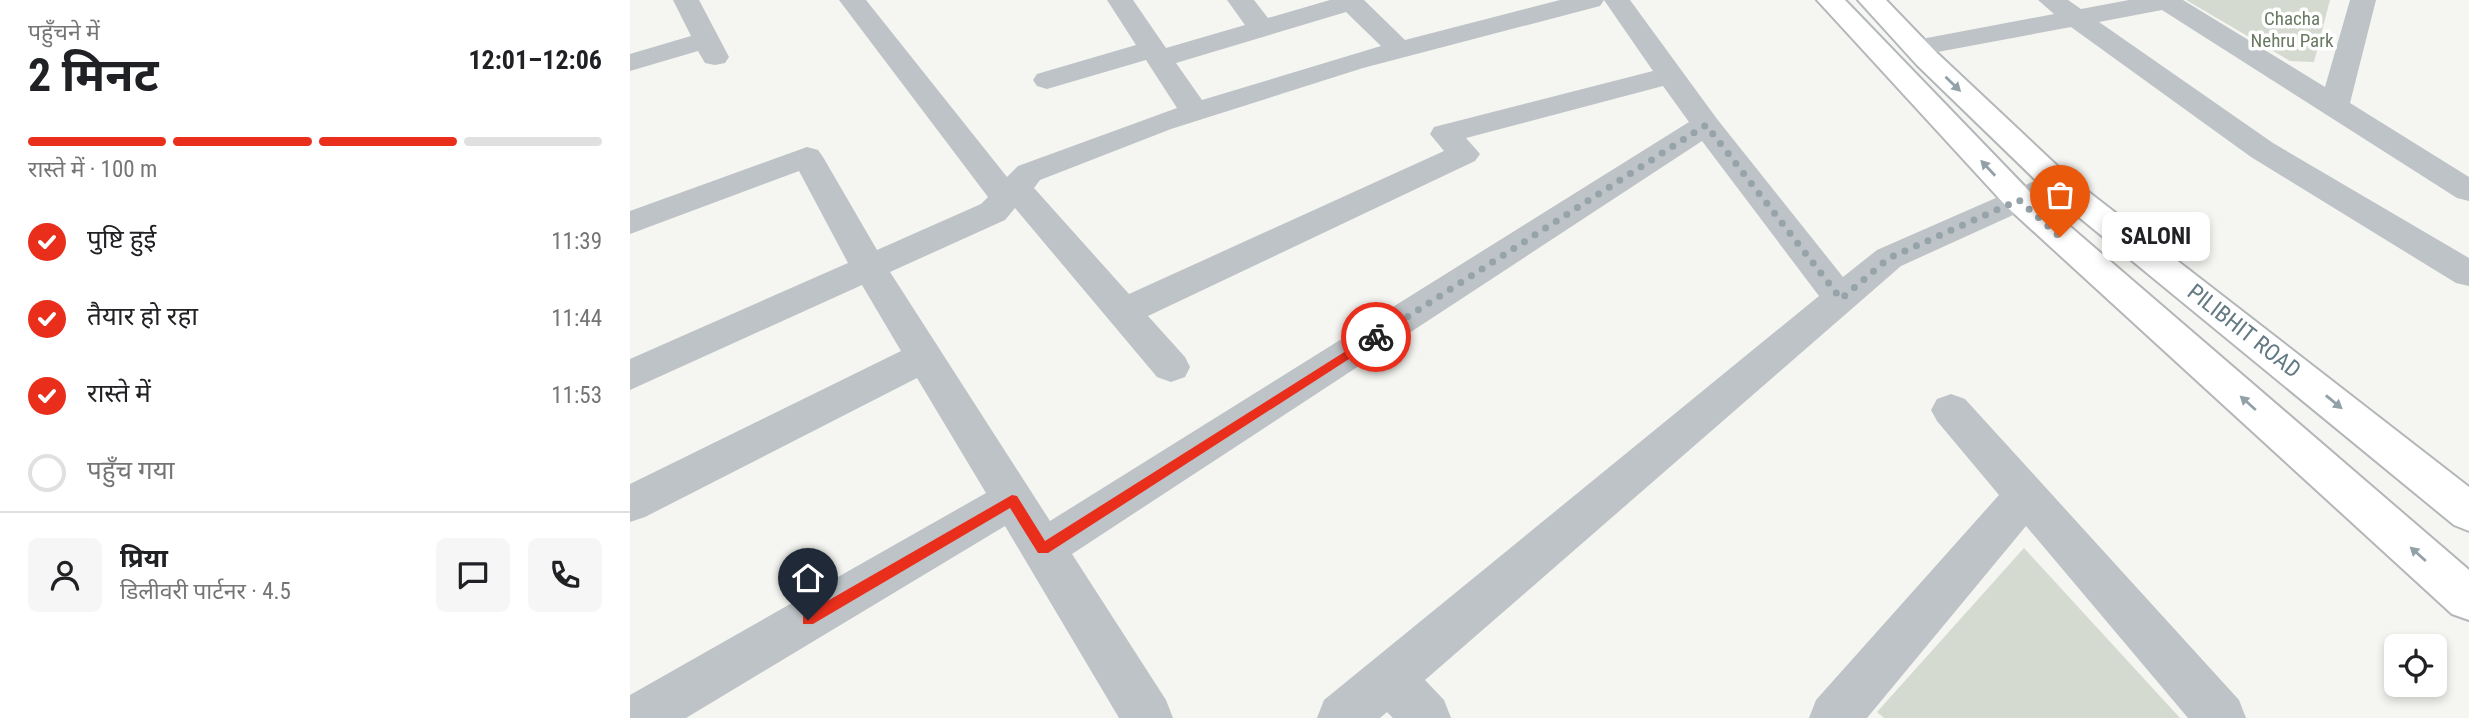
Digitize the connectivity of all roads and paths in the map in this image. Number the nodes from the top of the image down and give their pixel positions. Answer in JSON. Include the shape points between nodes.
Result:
{"nodes":[{"id":1,"x":686,"y":0,"type":"edge"},
{"id":2,"x":852,"y":0,"type":"edge"},
{"id":3,"x":1120,"y":0,"type":"edge"},
{"id":4,"x":1240,"y":0,"type":"edge"},
{"id":5,"x":1591,"y":0,"type":"edge"},
{"id":6,"x":1617,"y":0,"type":"edge"},
{"id":7,"x":1830,"y":0,"type":"edge"},
{"id":8,"x":1871,"y":0,"type":"edge"},
{"id":9,"x":2051,"y":0,"type":"edge"},
{"id":10,"x":2165,"y":0,"type":"edge"},
{"id":11,"x":2363,"y":0,"type":"edge"},
{"id":12,"x":1350,"y":1,"type":"edge"},
{"id":13,"x":2078,"y":18,"type":"junction"},
{"id":14,"x":1262,"y":29,"type":"junction"},
{"id":15,"x":1916,"y":48,"type":"junction"},
{"id":16,"x":1400,"y":50,"type":"junction"},
{"id":17,"x":1156,"y":54,"type":"junction"},
{"id":18,"x":630,"y":63,"type":"edge"},
{"id":19,"x":1670,"y":75,"type":"junction"},
{"id":20,"x":1047,"y":80,"type":"dead end"},
{"id":21,"x":2334,"y":107,"type":"junction"},
{"id":22,"x":1195,"y":112,"type":"junction"},
{"id":23,"x":1706,"y":125,"type":"junction"},
{"id":24,"x":2057,"y":183,"type":"junction"},
{"id":25,"x":2469,"y":191,"type":"edge"},
{"id":26,"x":1011,"y":193,"type":"junction"},
{"id":27,"x":2019,"y":200,"type":"junction"},
{"id":28,"x":630,"y":223,"type":"edge"},
{"id":29,"x":869,"y":268,"type":"junction"},
{"id":30,"x":2469,"y":274,"type":"edge"},
{"id":31,"x":1841,"y":299,"type":"junction"},
{"id":32,"x":1123,"y":312,"type":"junction"},
{"id":33,"x":924,"y":357,"type":"junction"},
{"id":34,"x":1171,"y":367,"type":"dead end"},
{"id":35,"x":630,"y":375,"type":"edge"},
{"id":36,"x":1951,"y":410,"type":"dead end"},
{"id":37,"x":2026,"y":495,"type":"junction"},
{"id":38,"x":1012,"y":500,"type":"junction"},
{"id":39,"x":630,"y":504,"type":"edge"},
{"id":40,"x":2469,"y":512,"type":"edge"},
{"id":41,"x":1043,"y":549,"type":"junction"},
{"id":42,"x":2469,"y":599,"type":"edge"},
{"id":43,"x":1390,"y":678,"type":"junction"},
{"id":44,"x":1836,"y":717,"type":"edge"},
{"id":45,"x":638,"y":718,"type":"edge"},
{"id":46,"x":1148,"y":718,"type":"edge"},
{"id":47,"x":1342,"y":718,"type":"edge"},
{"id":48,"x":1426,"y":718,"type":"edge"},
{"id":49,"x":2221,"y":718,"type":"edge"}],
"edges":[{"from":1,"to":18,"type":"street","via":[[711,48]]},
{"from":2,"to":26,"type":"street"},
{"from":3,"to":17,"type":"street"},
{"from":4,"to":14,"type":"street"},
{"from":5,"to":16,"type":"street"},
{"from":6,"to":19,"type":"street"},
{"from":27,"to":7,"type":"highway","one_way":true},
{"from":8,"to":15,"type":"highway","name":"PILIBHIT ROAD"},
{"from":9,"to":13,"type":"street"},
{"from":10,"to":13,"type":"street"},
{"from":10,"to":21,"type":"street"},
{"from":11,"to":21,"type":"street"},
{"from":12,"to":14,"type":"street"},
{"from":12,"to":16,"type":"street"},
{"from":13,"to":15,"type":"street"},
{"from":13,"to":30,"type":"street","via":[[2262,150]]},
{"from":14,"to":17,"type":"street"},
{"from":15,"to":24,"type":"highway","name":"PILIBHIT ROAD","one_way":true},
{"from":16,"to":22,"type":"street"},
{"from":17,"to":20,"type":"street"},
{"from":17,"to":22,"type":"street"},
{"from":19,"to":23,"type":"street"},
{"from":19,"to":32,"type":"street","via":[[1445,134],[1464,154]]},
{"from":21,"to":25,"type":"street"},
{"from":22,"to":26,"type":"street","via":[[1029,173]]},
{"from":23,"to":31,"type":"street"},
{"from":23,"to":41,"type":"street"},
{"from":24,"to":27,"type":"street"},
{"from":24,"to":40,"type":"highway","name":"PILIBHIT ROAD","one_way":true},
{"from":26,"to":29,"type":"street","via":[[993,212]]},
{"from":26,"to":32,"type":"street"},
{"from":27,"to":31,"type":"street","via":[[1889,258]]},
{"from":42,"to":27,"type":"highway","one_way":true},
{"from":28,"to":29,"type":"street","via":[[807,157]]},
{"from":29,"to":33,"type":"street"},
{"from":29,"to":35,"type":"street"},
{"from":31,"to":43,"type":"street"},
{"from":32,"to":34,"type":"street"},
{"from":33,"to":38,"type":"street"},
{"from":33,"to":39,"type":"street"},
{"from":36,"to":37,"type":"street"},
{"from":37,"to":44,"type":"street"},
{"from":37,"to":49,"type":"street"},
{"from":38,"to":41,"type":"street"},
{"from":38,"to":45,"type":"street"},
{"from":41,"to":46,"type":"street"},
{"from":43,"to":47,"type":"street"},
{"from":43,"to":48,"type":"street"}]}
